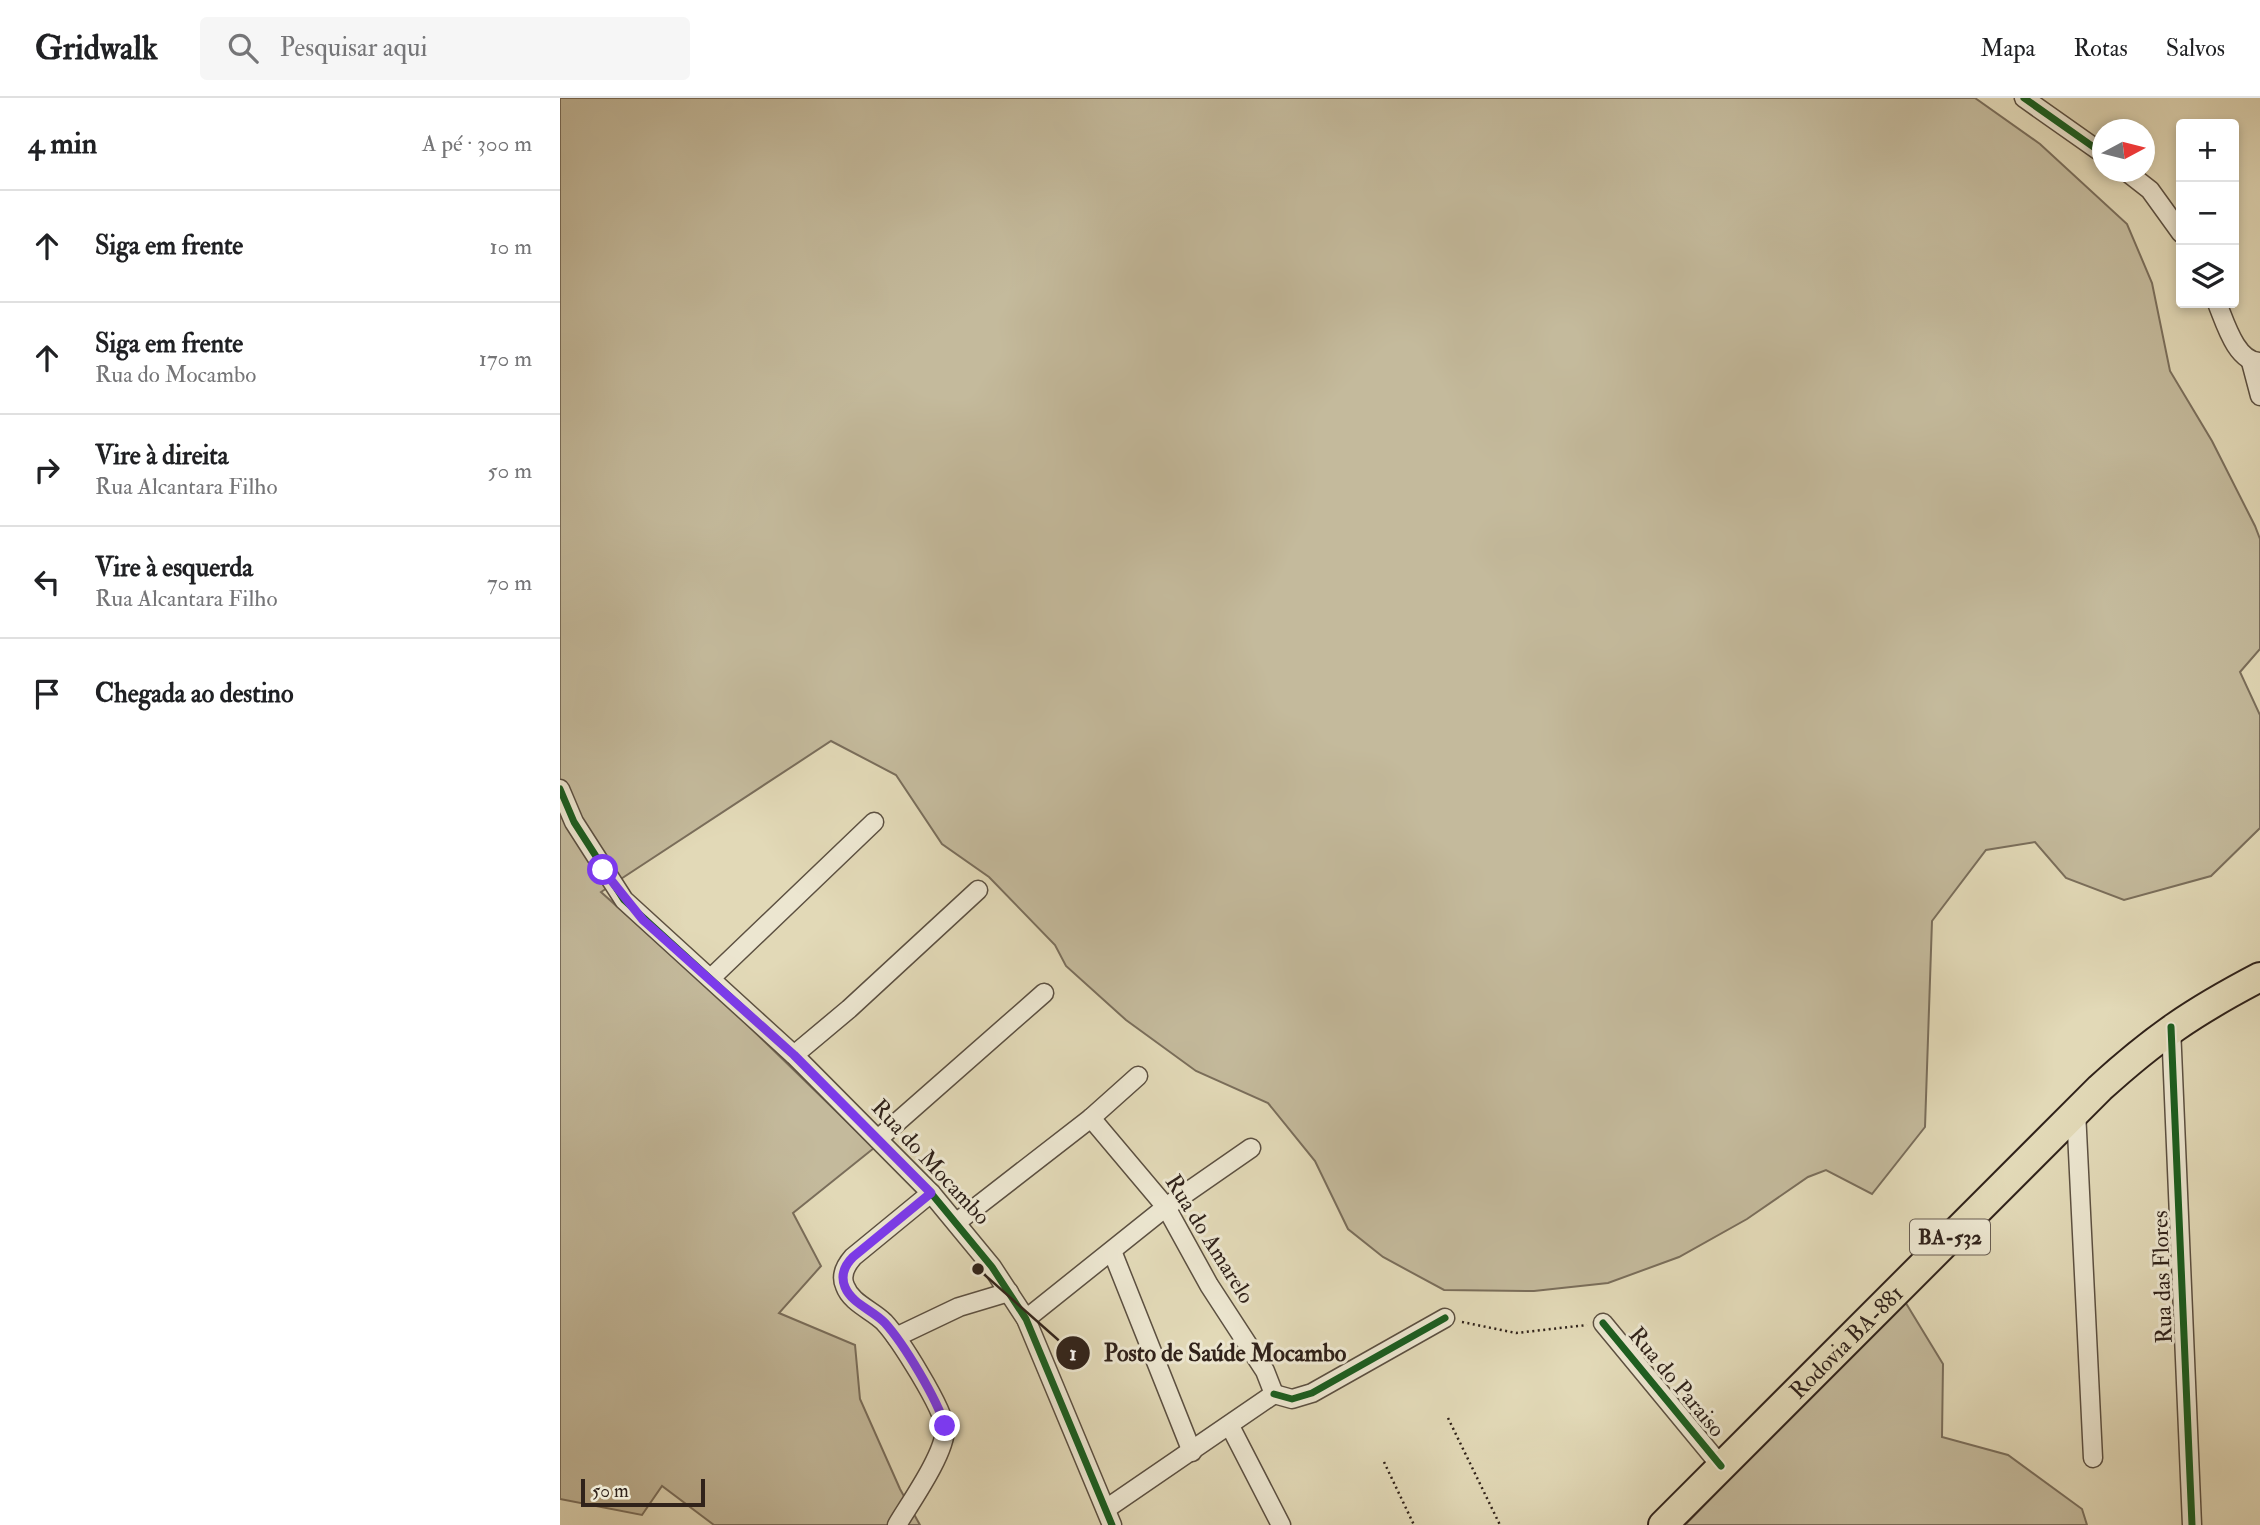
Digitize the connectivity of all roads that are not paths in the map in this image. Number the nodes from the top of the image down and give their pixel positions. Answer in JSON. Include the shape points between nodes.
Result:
{"nodes":[{"id":1,"x":2024,"y":98,"type":"edge"},
{"id":2,"x":2092,"y":146,"type":"edge"},
{"id":3,"x":2140,"y":182,"type":"edge"},
{"id":4,"x":2176,"y":226,"type":"edge"},
{"id":5,"x":2219,"y":308,"type":"edge"},
{"id":6,"x":2255,"y":362,"type":"edge"},
{"id":7,"x":2260,"y":396,"type":"edge"},
{"id":8,"x":560,"y":789,"type":"edge"},
{"id":9,"x":874,"y":822,"type":"dead end"},
{"id":10,"x":978,"y":890,"type":"dead end"},
{"id":11,"x":2260,"y":977,"type":"edge"},
{"id":12,"x":711,"y":978,"type":"junction"},
{"id":13,"x":1044,"y":993,"type":"dead end"},
{"id":14,"x":2171,"y":1027,"type":"junction"},
{"id":15,"x":794,"y":1055,"type":"junction"},
{"id":16,"x":1138,"y":1076,"type":"dead end"},
{"id":17,"x":2076,"y":1111,"type":"junction"},
{"id":18,"x":1091,"y":1118,"type":"junction"},
{"id":19,"x":878,"y":1139,"type":"junction"},
{"id":20,"x":1251,"y":1148,"type":"dead end"},
{"id":21,"x":931,"y":1193,"type":"junction"},
{"id":22,"x":1166,"y":1207,"type":"junction"},
{"id":23,"x":957,"y":1222,"type":"junction"},
{"id":24,"x":1112,"y":1251,"type":"junction"},
{"id":25,"x":1009,"y":1292,"type":"junction"},
{"id":26,"x":1445,"y":1318,"type":"road end"},
{"id":27,"x":1026,"y":1319,"type":"junction"},
{"id":28,"x":1603,"y":1323,"type":"road end"},
{"id":29,"x":896,"y":1337,"type":"junction"},
{"id":30,"x":1274,"y":1394,"type":"junction"},
{"id":31,"x":1230,"y":1426,"type":"junction"},
{"id":32,"x":1192,"y":1452,"type":"junction"},
{"id":33,"x":2093,"y":1458,"type":"dead end"},
{"id":34,"x":1721,"y":1466,"type":"junction"},
{"id":35,"x":1109,"y":1517,"type":"edge"},
{"id":36,"x":897,"y":1525,"type":"edge"},
{"id":37,"x":1281,"y":1525,"type":"edge"},
{"id":38,"x":1662,"y":1525,"type":"edge"},
{"id":39,"x":2192,"y":1525,"type":"edge"}],
"edges":[{"from":1,"to":2,"type":"street"},
{"from":3,"to":4,"type":"street"},
{"from":5,"to":6,"type":"street","via":[[2239,351]]},
{"from":6,"to":7,"type":"street"},
{"from":8,"to":12,"type":"street","name":"Rua do Mocambo","via":[[585,841],[624,900]]},
{"from":9,"to":12,"type":"street"},
{"from":10,"to":15,"type":"street"},
{"from":11,"to":14,"type":"main road","name":"Rodovia BA-881","number":"BA-532"},
{"from":12,"to":15,"type":"street","name":"Rua do Mocambo"},
{"from":13,"to":19,"type":"street"},
{"from":14,"to":17,"type":"main road","name":"Rodovia BA-881","number":"BA-532"},
{"from":14,"to":39,"type":"street","name":"Rua das Flores"},
{"from":15,"to":19,"type":"street","name":"Rua do Mocambo"},
{"from":16,"to":18,"type":"street"},
{"from":17,"to":33,"type":"street"},
{"from":17,"to":34,"type":"main road","name":"Rodovia BA-881","number":"BA-532"},
{"from":18,"to":22,"type":"street","name":"Rua do Amarelo"},
{"from":18,"to":23,"type":"street"},
{"from":19,"to":21,"type":"street","name":"Rua do Mocambo"},
{"from":20,"to":22,"type":"street"},
{"from":21,"to":23,"type":"street","name":"Rua do Mocambo"},
{"from":21,"to":29,"type":"street","via":[[853,1257],[844,1270],[849,1294]]},
{"from":22,"to":24,"type":"street"},
{"from":22,"to":30,"type":"street","name":"Rua do Amarelo","via":[[1265,1371]]},
{"from":23,"to":25,"type":"street","name":"Rua do Mocambo"},
{"from":24,"to":27,"type":"street"},
{"from":24,"to":32,"type":"street"},
{"from":25,"to":27,"type":"street","name":"Rua do Mocambo"},
{"from":25,"to":29,"type":"street","via":[[959,1307]]},
{"from":26,"to":30,"type":"street","via":[[1312,1393],[1292,1399]]},
{"from":27,"to":35,"type":"street","name":"Rua do Mocambo"},
{"from":28,"to":34,"type":"street","name":"Rua do Paraiso"},
{"from":29,"to":36,"type":"street","via":[[945,1426],[938,1451]]},
{"from":30,"to":31,"type":"street"},
{"from":31,"to":32,"type":"street"},
{"from":31,"to":37,"type":"street"},
{"from":32,"to":35,"type":"street"},
{"from":34,"to":38,"type":"main road","name":"Rodovia BA-881","number":"BA-532"}]}
